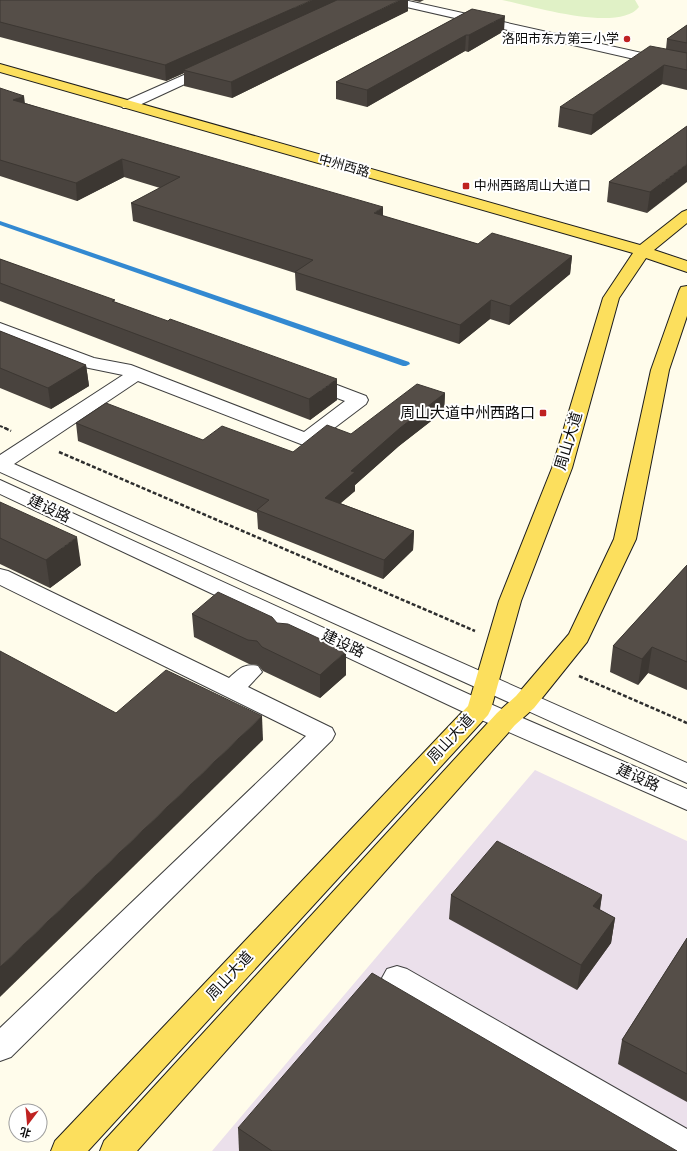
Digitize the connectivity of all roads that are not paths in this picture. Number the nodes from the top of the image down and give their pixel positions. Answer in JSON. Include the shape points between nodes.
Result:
{"nodes":[{"id":1,"x":389,"y":0,"type":"edge"},
{"id":2,"x":0,"y":60,"type":"edge"},
{"id":3,"x":219,"y":63,"type":"edge"},
{"id":4,"x":687,"y":67,"type":"edge"},
{"id":5,"x":0,"y":68,"type":"edge"},
{"id":6,"x":134,"y":102,"type":"junction"},
{"id":7,"x":687,"y":215,"type":"edge"},
{"id":8,"x":648,"y":247,"type":"junction"},
{"id":9,"x":687,"y":253,"type":"edge"},
{"id":10,"x":687,"y":267,"type":"edge"},
{"id":11,"x":687,"y":291,"type":"edge"},
{"id":12,"x":0,"y":328,"type":"edge"},
{"id":13,"x":136,"y":374,"type":"junction"},
{"id":14,"x":292,"y":375,"type":"edge"},
{"id":15,"x":0,"y":464,"type":"edge"},
{"id":16,"x":0,"y":486,"type":"edge"},
{"id":17,"x":0,"y":576,"type":"edge"},
{"id":18,"x":321,"y":609,"type":"junction"},
{"id":19,"x":303,"y":625,"type":"junction"},
{"id":20,"x":286,"y":640,"type":"edge"},
{"id":21,"x":482,"y":696,"type":"junction"},
{"id":22,"x":515,"y":711,"type":"junction"},
{"id":23,"x":687,"y":774,"type":"edge"},
{"id":24,"x":687,"y":800,"type":"edge"},
{"id":25,"x":398,"y":978,"type":"dead end"},
{"id":26,"x":0,"y":1048,"type":"edge"},
{"id":27,"x":687,"y":1146,"type":"edge"},
{"id":28,"x":67,"y":1151,"type":"edge"},
{"id":29,"x":116,"y":1151,"type":"edge"}],
"edges":[{"from":1,"to":4,"type":"street"},
{"from":2,"to":6,"type":"main road","name":"中州西路"},
{"from":3,"to":6,"type":"street"},
{"from":5,"to":6,"type":"main road","name":"中州西路"},
{"from":6,"to":8,"type":"main road","name":"中州西路"},
{"from":7,"to":8,"type":"main road","name":"周山大道"},
{"from":8,"to":9,"type":"main road","name":"中州西路"},
{"from":8,"to":10,"type":"main road","name":"中州西路"},
{"from":8,"to":21,"type":"main road","name":"周山大道","via":[[611,298],[562,468],[510,601]]},
{"from":11,"to":22,"type":"main road","name":"周山大道","via":[[660,370],[625,539],[579,637]]},
{"from":12,"to":13,"type":"street","via":[[90,363]]},
{"from":13,"to":14,"type":"street","via":[[306,440],[359,400]]},
{"from":13,"to":15,"type":"street"},
{"from":15,"to":18,"type":"street","name":"建设路"},
{"from":16,"to":19,"type":"street","name":"建设路"},
{"from":17,"to":26,"type":"street","via":[[241,681],[322,734]]},
{"from":18,"to":19,"type":"street"},
{"from":18,"to":21,"type":"street","name":"建设路"},
{"from":19,"to":20,"type":"street"},
{"from":19,"to":21,"type":"street","name":"建设路"},
{"from":21,"to":22,"type":"street","name":"建设路"},
{"from":21,"to":28,"type":"main road","name":"周山大道"},
{"from":22,"to":23,"type":"street","name":"建设路"},
{"from":22,"to":24,"type":"street","name":"建设路"},
{"from":22,"to":29,"type":"main road","name":"周山大道"},
{"from":25,"to":27,"type":"street"}]}
